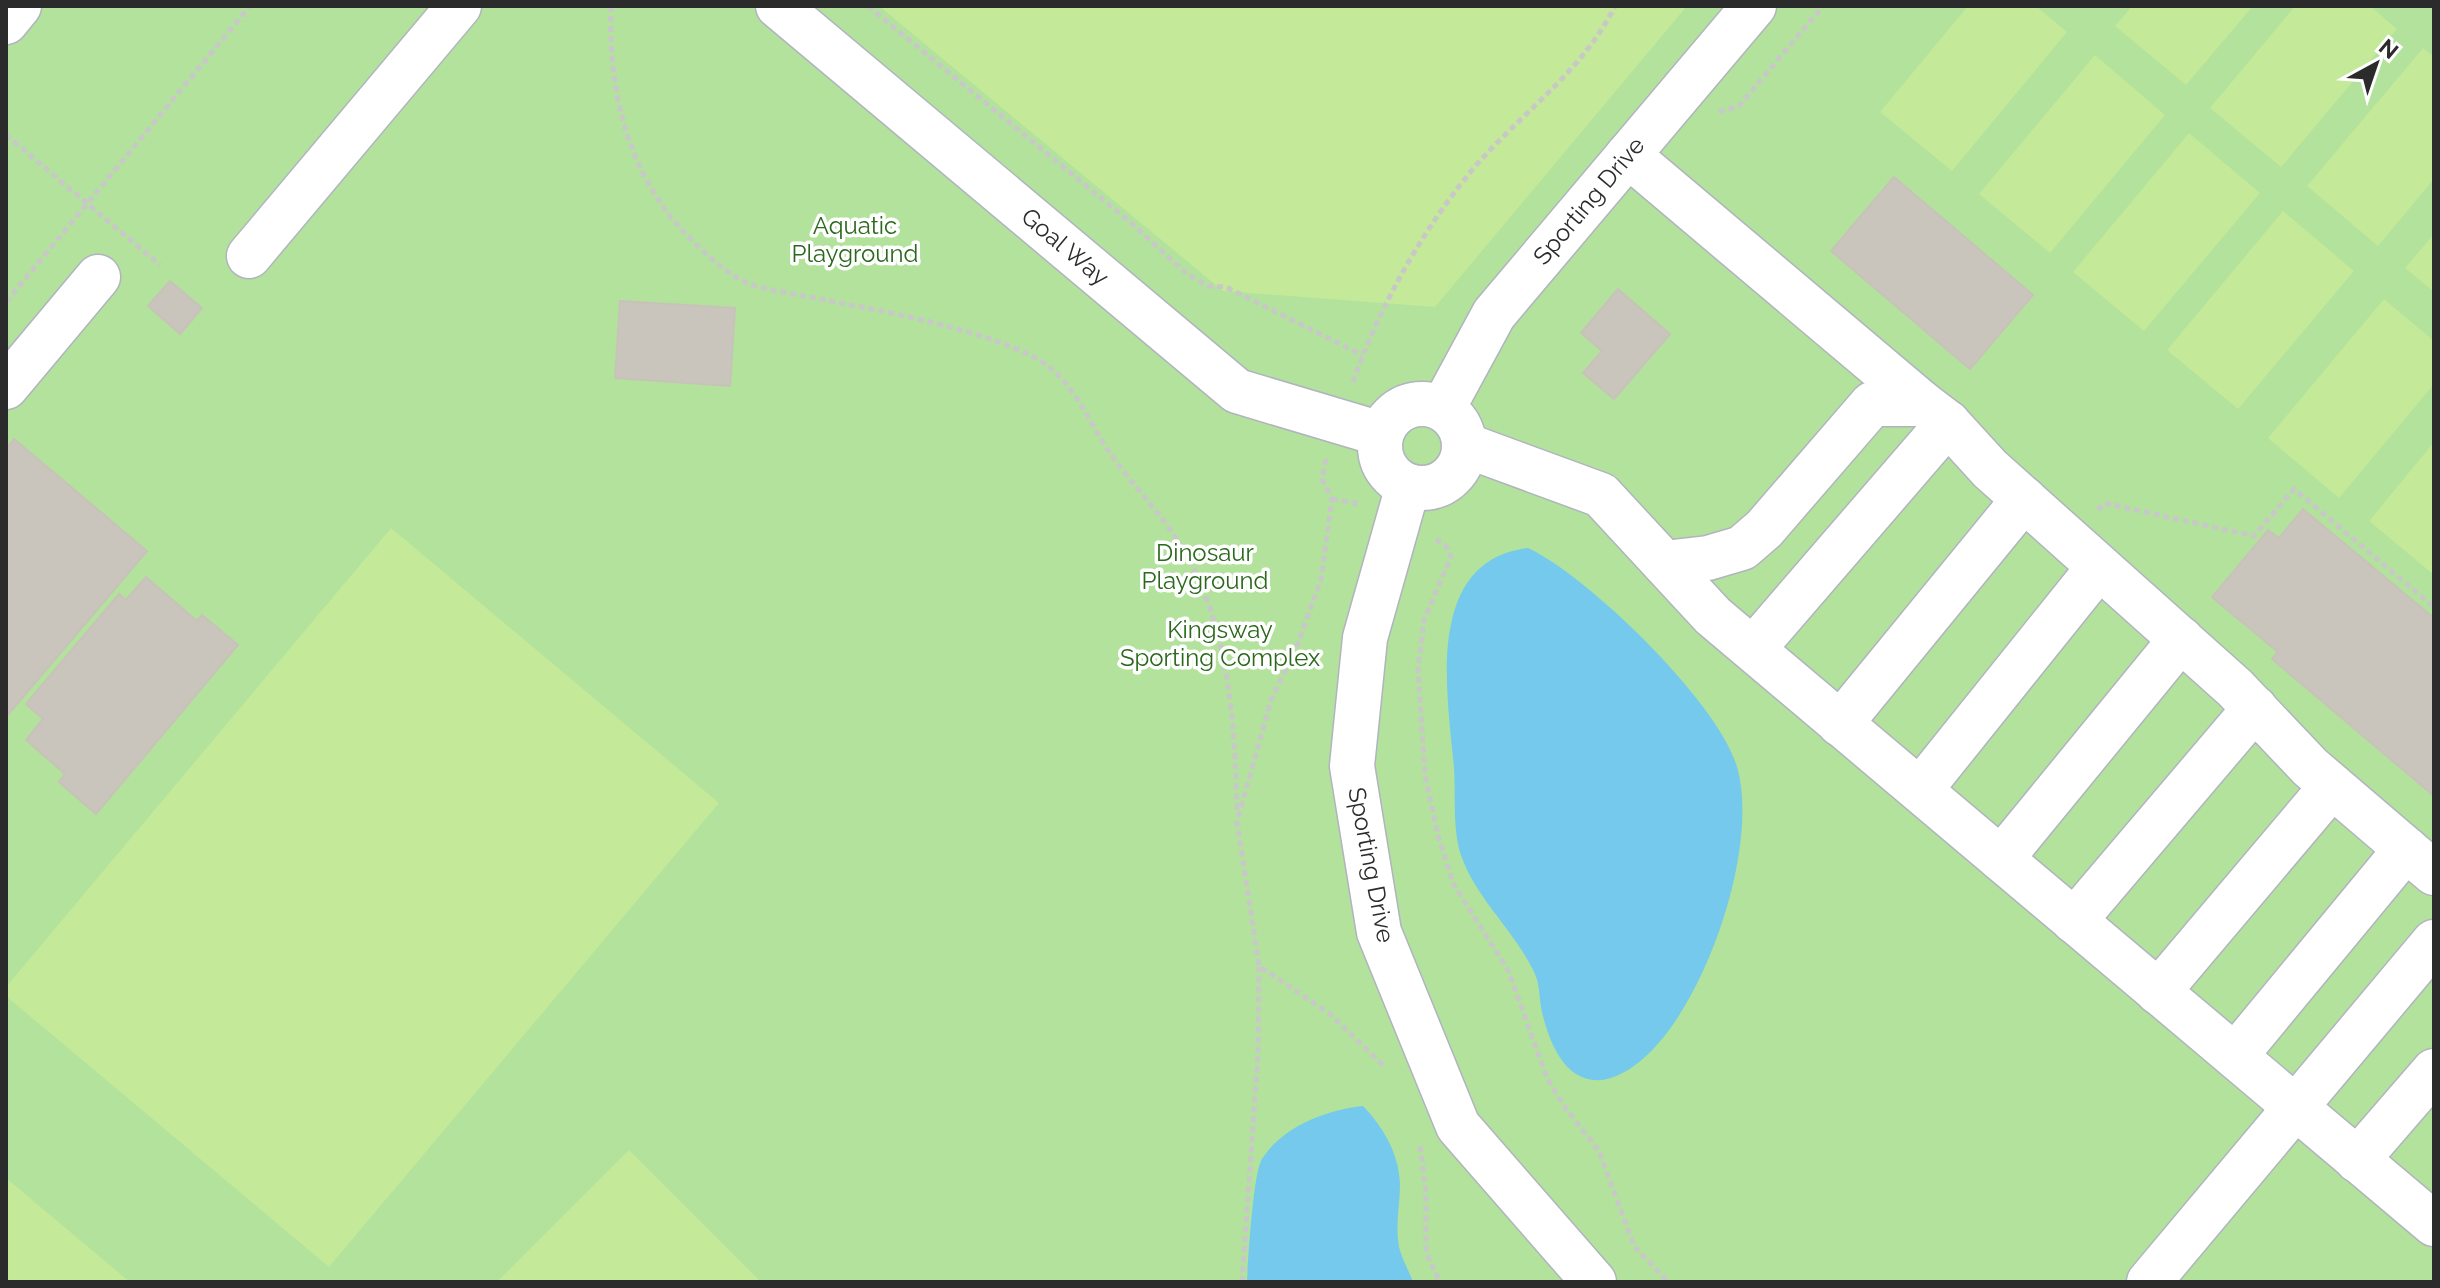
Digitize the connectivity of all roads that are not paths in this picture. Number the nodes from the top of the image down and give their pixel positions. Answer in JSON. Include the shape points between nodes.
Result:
{"nodes":[{"id":1,"x":19,"y":6,"type":"edge"},
{"id":2,"x":459,"y":6,"type":"edge"},
{"id":3,"x":778,"y":6,"type":"edge"},
{"id":4,"x":1754,"y":6,"type":"edge"},
{"id":5,"x":6,"y":22,"type":"edge"},
{"id":6,"x":1628,"y":155,"type":"junction"},
{"id":7,"x":249,"y":256,"type":"dead end"},
{"id":8,"x":98,"y":277,"type":"dead end"},
{"id":9,"x":6,"y":387,"type":"edge"},
{"id":10,"x":1936,"y":414,"type":"junction"},
{"id":11,"x":1454,"y":426,"type":"junction"},
{"id":12,"x":1381,"y":434,"type":"junction"},
{"id":13,"x":2024,"y":499,"type":"junction"},
{"id":14,"x":1404,"y":500,"type":"junction"},
{"id":15,"x":1664,"y":563,"type":"junction"},
{"id":16,"x":2099,"y":567,"type":"junction"},
{"id":17,"x":2181,"y":639,"type":"junction"},
{"id":18,"x":1753,"y":649,"type":"junction"},
{"id":19,"x":2255,"y":708,"type":"junction"},
{"id":20,"x":1840,"y":724,"type":"junction"},
{"id":21,"x":2332,"y":786,"type":"junction"},
{"id":22,"x":1920,"y":790,"type":"junction"},
{"id":23,"x":2001,"y":859,"type":"junction"},
{"id":24,"x":2420,"y":861,"type":"edge"},
{"id":25,"x":2074,"y":921,"type":"junction"},
{"id":26,"x":2434,"y":942,"type":"edge"},
{"id":27,"x":2158,"y":992,"type":"junction"},
{"id":28,"x":2235,"y":1056,"type":"junction"},
{"id":29,"x":2434,"y":1071,"type":"edge"},
{"id":30,"x":2294,"y":1107,"type":"junction"},
{"id":31,"x":2357,"y":1160,"type":"junction"},
{"id":32,"x":2434,"y":1223,"type":"edge"},
{"id":33,"x":1594,"y":1282,"type":"edge"},
{"id":34,"x":2149,"y":1282,"type":"edge"}],
"edges":[{"from":1,"to":5,"type":"lane"},
{"from":2,"to":7,"type":"lane"},
{"from":3,"to":12,"type":"lane","name":"Goal Way","via":[[1237,391]]},
{"from":4,"to":6,"type":"lane","name":"Sporting Drive"},
{"from":6,"to":10,"type":"lane"},
{"from":6,"to":11,"type":"lane","name":"Sporting Drive","via":[[1494,314]]},
{"from":8,"to":9,"type":"lane"},
{"from":10,"to":13,"type":"lane"},
{"from":10,"to":15,"type":"lane","via":[[1872,404],[1742,548]]},
{"from":10,"to":18,"type":"lane"},
{"from":11,"to":12,"type":"lane","via":[[1413,403],[1387,420]]},
{"from":11,"to":14,"type":"lane","via":[[1456,471],[1447,481]]},
{"from":11,"to":15,"type":"lane","via":[[1601,495]]},
{"from":12,"to":14,"type":"lane","via":[[1384,465]]},
{"from":13,"to":16,"type":"lane"},
{"from":13,"to":20,"type":"lane"},
{"from":14,"to":33,"type":"lane","name":"Sporting Drive","via":[[1365,638],[1352,766],[1379,932],[1458,1126]]},
{"from":15,"to":18,"type":"lane","via":[[1713,616]]},
{"from":16,"to":17,"type":"lane"},
{"from":16,"to":22,"type":"lane"},
{"from":17,"to":19,"type":"lane"},
{"from":17,"to":23,"type":"lane"},
{"from":18,"to":20,"type":"lane"},
{"from":19,"to":21,"type":"lane"},
{"from":19,"to":25,"type":"lane"},
{"from":20,"to":22,"type":"lane"},
{"from":21,"to":24,"type":"lane"},
{"from":21,"to":27,"type":"lane"},
{"from":22,"to":23,"type":"lane"},
{"from":23,"to":25,"type":"lane"},
{"from":24,"to":28,"type":"lane"},
{"from":25,"to":27,"type":"lane"},
{"from":26,"to":30,"type":"lane"},
{"from":27,"to":28,"type":"lane"},
{"from":28,"to":30,"type":"lane"},
{"from":29,"to":31,"type":"lane"},
{"from":30,"to":31,"type":"lane"},
{"from":30,"to":34,"type":"lane"},
{"from":31,"to":32,"type":"lane"}]}
